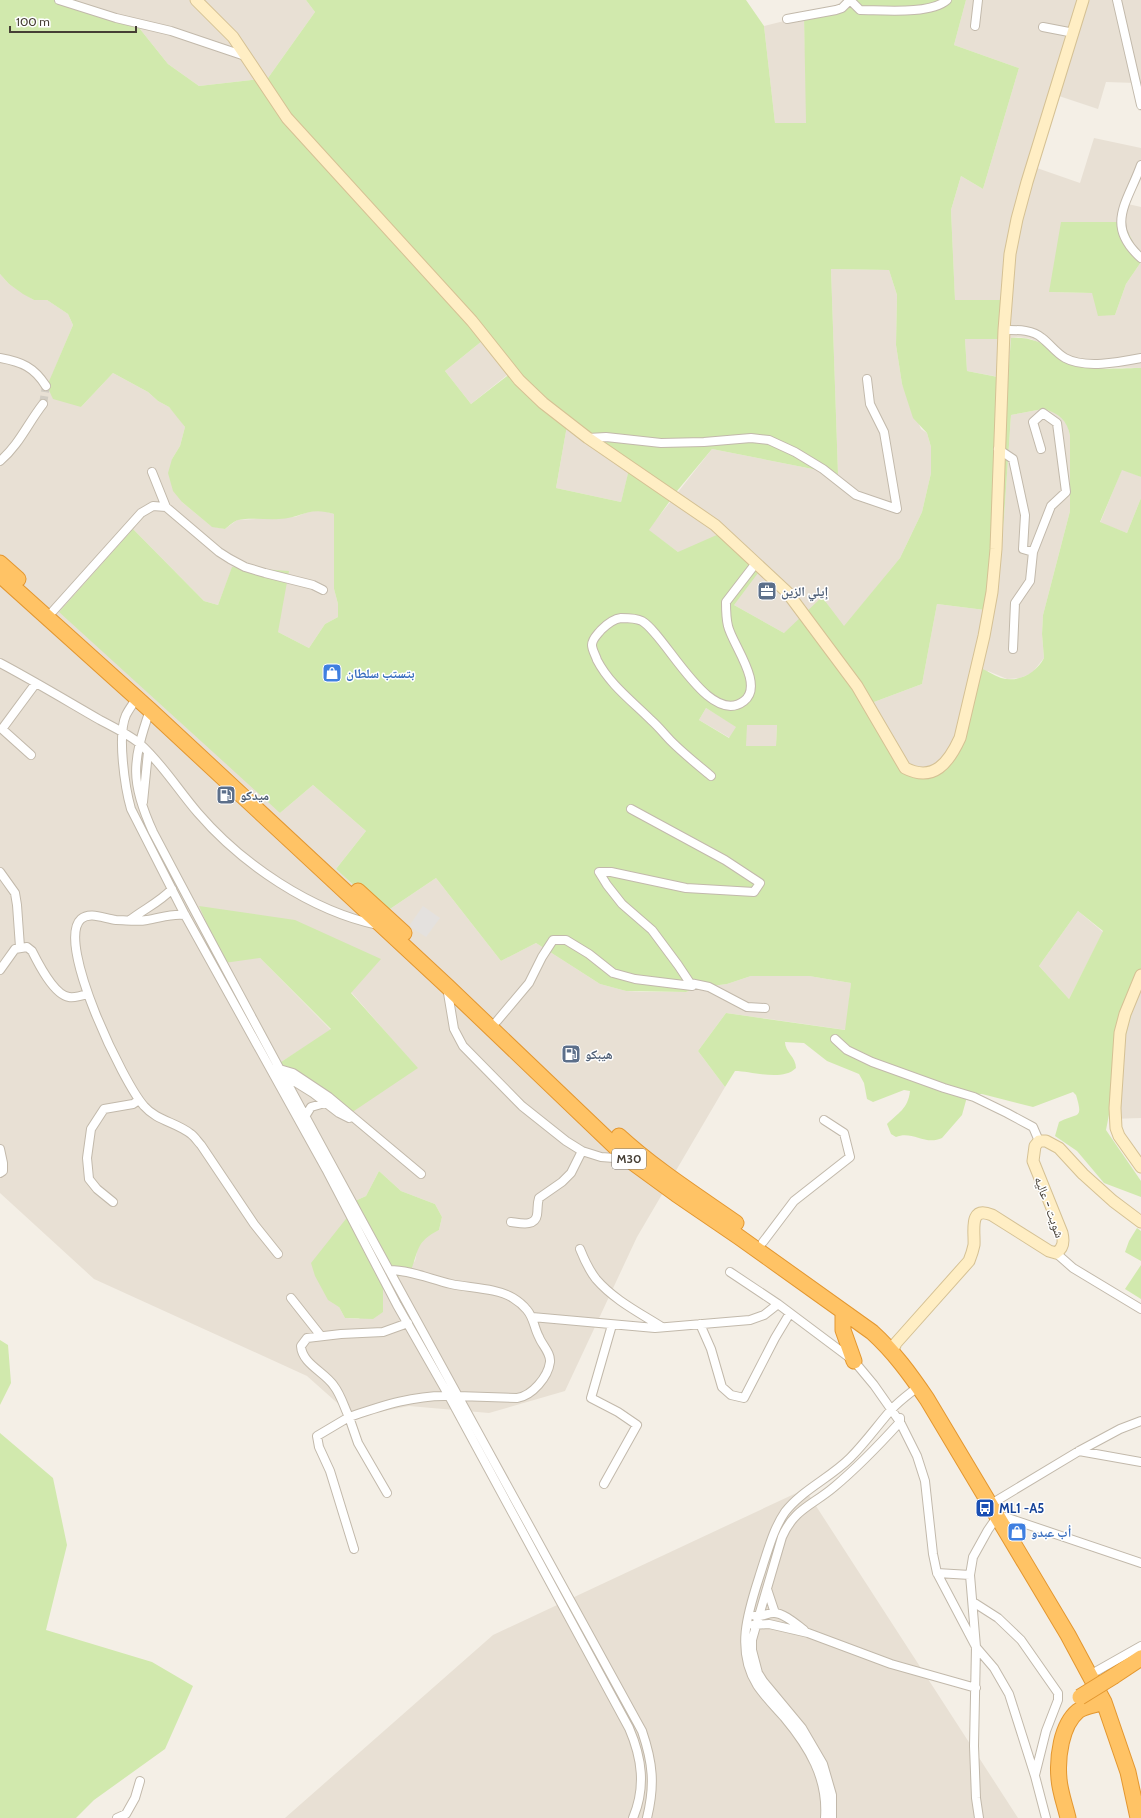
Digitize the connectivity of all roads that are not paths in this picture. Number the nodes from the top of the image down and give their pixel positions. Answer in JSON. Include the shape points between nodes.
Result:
{"nodes":[{"id":1,"x":59,"y":0,"type":"edge"},
{"id":2,"x":196,"y":0,"type":"edge"},
{"id":3,"x":850,"y":0,"type":"edge"},
{"id":4,"x":946,"y":0,"type":"edge"},
{"id":5,"x":978,"y":0,"type":"edge"},
{"id":6,"x":1083,"y":0,"type":"edge"},
{"id":7,"x":1117,"y":0,"type":"edge"},
{"id":8,"x":787,"y":19,"type":"dead end"},
{"id":9,"x":975,"y":26,"type":"dead end"},
{"id":10,"x":1043,"y":27,"type":"dead end"},
{"id":11,"x":1074,"y":33,"type":"junction"},
{"id":12,"x":245,"y":56,"type":"junction"},
{"id":13,"x":1141,"y":106,"type":"edge"},
{"id":14,"x":1141,"y":165,"type":"edge"},
{"id":15,"x":1141,"y":258,"type":"edge"},
{"id":16,"x":1004,"y":330,"type":"junction"},
{"id":17,"x":0,"y":358,"type":"edge"},
{"id":18,"x":1141,"y":358,"type":"edge"},
{"id":19,"x":867,"y":379,"type":"dead end"},
{"id":20,"x":46,"y":386,"type":"dead end"},
{"id":21,"x":43,"y":404,"type":"tunnel mouth"},
{"id":22,"x":588,"y":438,"type":"junction"},
{"id":23,"x":998,"y":449,"type":"junction"},
{"id":24,"x":1042,"y":449,"type":"dead end"},
{"id":25,"x":0,"y":461,"type":"edge"},
{"id":26,"x":152,"y":472,"type":"dead end"},
{"id":27,"x":166,"y":507,"type":"junction"},
{"id":28,"x":1033,"y":552,"type":"junction"},
{"id":29,"x":0,"y":563,"type":"edge"},
{"id":30,"x":756,"y":563,"type":"junction"},
{"id":31,"x":1,"y":579,"type":"edge"},
{"id":32,"x":323,"y":590,"type":"dead end"},
{"id":33,"x":53,"y":611,"type":"junction"},
{"id":34,"x":1013,"y":649,"type":"dead end"},
{"id":35,"x":0,"y":662,"type":"edge"},
{"id":36,"x":36,"y":683,"type":"junction"},
{"id":37,"x":136,"y":699,"type":"junction"},
{"id":38,"x":150,"y":710,"type":"junction"},
{"id":39,"x":123,"y":734,"type":"junction"},
{"id":40,"x":138,"y":742,"type":"junction"},
{"id":41,"x":148,"y":752,"type":"junction"},
{"id":42,"x":31,"y":755,"type":"dead end"},
{"id":43,"x":711,"y":776,"type":"dead end"},
{"id":44,"x":142,"y":808,"type":"junction"},
{"id":45,"x":631,"y":809,"type":"dead end"},
{"id":46,"x":0,"y":872,"type":"edge"},
{"id":47,"x":172,"y":889,"type":"junction"},
{"id":48,"x":186,"y":915,"type":"junction"},
{"id":49,"x":130,"y":920,"type":"junction"},
{"id":50,"x":379,"y":925,"type":"junction"},
{"id":51,"x":20,"y":947,"type":"junction"},
{"id":52,"x":0,"y":970,"type":"edge"},
{"id":53,"x":1141,"y":975,"type":"edge"},
{"id":54,"x":690,"y":983,"type":"junction"},
{"id":55,"x":447,"y":986,"type":"junction"},
{"id":56,"x":87,"y":994,"type":"junction"},
{"id":57,"x":765,"y":1008,"type":"dead end"},
{"id":58,"x":497,"y":1021,"type":"junction"},
{"id":59,"x":835,"y":1039,"type":"dead end"},
{"id":60,"x":534,"y":1062,"type":"junction"},
{"id":61,"x":276,"y":1071,"type":"junction"},
{"id":62,"x":139,"y":1100,"type":"junction"},
{"id":63,"x":325,"y":1103,"type":"junction"},
{"id":64,"x":306,"y":1115,"type":"junction"},
{"id":65,"x":824,"y":1120,"type":"dead end"},
{"id":66,"x":355,"y":1121,"type":"junction"},
{"id":67,"x":1039,"y":1141,"type":"junction"},
{"id":68,"x":0,"y":1149,"type":"edge"},
{"id":69,"x":582,"y":1151,"type":"junction"},
{"id":70,"x":628,"y":1159,"type":"junction"},
{"id":71,"x":1141,"y":1167,"type":"edge"},
{"id":72,"x":0,"y":1173,"type":"edge"},
{"id":73,"x":421,"y":1174,"type":"dead end"},
{"id":74,"x":114,"y":1202,"type":"dead end"},
{"id":75,"x":511,"y":1222,"type":"dead end"},
{"id":76,"x":1141,"y":1222,"type":"edge"},
{"id":77,"x":740,"y":1232,"type":"junction"},
{"id":78,"x":763,"y":1242,"type":"junction"},
{"id":79,"x":580,"y":1249,"type":"dead end"},
{"id":80,"x":1056,"y":1253,"type":"junction"},
{"id":81,"x":278,"y":1254,"type":"dead end"},
{"id":82,"x":389,"y":1270,"type":"junction"},
{"id":83,"x":730,"y":1272,"type":"dead end"},
{"id":84,"x":291,"y":1298,"type":"dead end"},
{"id":85,"x":405,"y":1300,"type":"junction"},
{"id":86,"x":778,"y":1304,"type":"junction"},
{"id":87,"x":397,"y":1305,"type":"junction"},
{"id":88,"x":1141,"y":1309,"type":"edge"},
{"id":89,"x":843,"y":1312,"type":"junction"},
{"id":90,"x":790,"y":1313,"type":"junction"},
{"id":91,"x":532,"y":1317,"type":"junction"},
{"id":92,"x":408,"y":1323,"type":"junction"},
{"id":93,"x":700,"y":1324,"type":"junction"},
{"id":94,"x":612,"y":1325,"type":"junction"},
{"id":95,"x":662,"y":1328,"type":"junction"},
{"id":96,"x":321,"y":1336,"type":"junction"},
{"id":97,"x":894,"y":1347,"type":"junction"},
{"id":98,"x":854,"y":1361,"type":"junction"},
{"id":99,"x":918,"y":1386,"type":"junction"},
{"id":100,"x":453,"y":1396,"type":"junction"},
{"id":101,"x":899,"y":1402,"type":"junction"},
{"id":102,"x":891,"y":1410,"type":"junction"},
{"id":103,"x":349,"y":1417,"type":"junction"},
{"id":104,"x":1141,"y":1421,"type":"edge"},
{"id":105,"x":900,"y":1422,"type":"junction"},
{"id":106,"x":1079,"y":1451,"type":"junction"},
{"id":107,"x":1141,"y":1462,"type":"edge"},
{"id":108,"x":604,"y":1484,"type":"dead end"},
{"id":109,"x":387,"y":1493,"type":"dead end"},
{"id":110,"x":996,"y":1501,"type":"junction"},
{"id":111,"x":1001,"y":1517,"type":"junction"},
{"id":112,"x":354,"y":1549,"type":"dead end"},
{"id":113,"x":1141,"y":1563,"type":"edge"},
{"id":114,"x":937,"y":1574,"type":"junction"},
{"id":115,"x":970,"y":1575,"type":"junction"},
{"id":116,"x":767,"y":1588,"type":"junction"},
{"id":117,"x":973,"y":1602,"type":"junction"},
{"id":118,"x":774,"y":1613,"type":"junction"},
{"id":119,"x":748,"y":1614,"type":"junction"},
{"id":120,"x":758,"y":1616,"type":"junction"},
{"id":121,"x":746,"y":1624,"type":"junction"},
{"id":122,"x":756,"y":1626,"type":"junction"},
{"id":123,"x":808,"y":1633,"type":"junction"},
{"id":124,"x":591,"y":1639,"type":"junction"},
{"id":125,"x":583,"y":1644,"type":"junction"},
{"id":126,"x":1141,"y":1646,"type":"edge"},
{"id":127,"x":976,"y":1647,"type":"junction"},
{"id":128,"x":1141,"y":1658,"type":"edge"},
{"id":129,"x":1095,"y":1672,"type":"junction"},
{"id":130,"x":976,"y":1688,"type":"junction"},
{"id":131,"x":1104,"y":1702,"type":"junction"},
{"id":132,"x":1035,"y":1776,"type":"junction"},
{"id":133,"x":1139,"y":1780,"type":"edge"},
{"id":134,"x":140,"y":1781,"type":"dead end"},
{"id":135,"x":1141,"y":1796,"type":"edge"},
{"id":136,"x":117,"y":1818,"type":"edge"},
{"id":137,"x":633,"y":1818,"type":"edge"},
{"id":138,"x":647,"y":1818,"type":"edge"},
{"id":139,"x":825,"y":1818,"type":"edge"},
{"id":140,"x":832,"y":1818,"type":"edge"},
{"id":141,"x":979,"y":1818,"type":"edge"},
{"id":142,"x":1046,"y":1818,"type":"edge"},
{"id":143,"x":1060,"y":1818,"type":"edge"},
{"id":144,"x":1068,"y":1818,"type":"edge"},
{"id":145,"x":1138,"y":1818,"type":"edge"}],
"edges":[{"from":1,"to":12,"type":"street","via":[[116,18],[171,31]]},
{"from":2,"to":12,"type":"main road","via":[[233,37]]},
{"from":3,"to":4,"type":"street","via":[[860,10],[912,11],[943,4]]},
{"from":3,"to":8,"type":"street","via":[[836,10]]},
{"from":5,"to":9,"type":"street"},
{"from":6,"to":11,"type":"main road"},
{"from":7,"to":13,"type":"street"},
{"from":10,"to":11,"type":"street"},
{"from":11,"to":16,"type":"main road","via":[[1017,219],[1010,254]]},
{"from":12,"to":22,"type":"main road","via":[[287,118],[472,321],[519,380],[543,403]]},
{"from":14,"to":15,"type":"street","via":[[1128,193],[1121,224],[1122,234],[1127,243]]},
{"from":16,"to":18,"type":"street","via":[[1037,334],[1072,361],[1098,364]]},
{"from":16,"to":23,"type":"main road"},
{"from":17,"to":20,"type":"street","via":[[22,363],[33,369]]},
{"from":19,"to":22,"type":"street","via":[[870,404],[884,432],[897,509],[856,495],[823,469],[769,440],[751,438],[660,443],[606,437]]},
{"from":21,"to":25,"type":"street","via":[[24,435]]},
{"from":22,"to":30,"type":"main road","via":[[715,525]]},
{"from":23,"to":28,"type":"street","via":[[1013,459],[1025,515],[1022,549]]},
{"from":23,"to":30,"type":"main road","via":[[996,549],[992,592],[960,738],[942,767],[921,773],[905,768],[848,672],[787,592]]},
{"from":24,"to":28,"type":"street","via":[[1033,422],[1043,414],[1057,423],[1066,492],[1051,506]]},
{"from":26,"to":27,"type":"street"},
{"from":27,"to":32,"type":"street","via":[[219,552],[245,567],[280,578],[302,581]]},
{"from":27,"to":33,"type":"street","via":[[154,506],[141,513]]},
{"from":28,"to":34,"type":"street","via":[[1030,581],[1015,603]]},
{"from":29,"to":33,"type":"highway","number":"M30"},
{"from":30,"to":43,"type":"street","via":[[726,602],[728,626],[751,680],[750,694],[744,701],[723,705],[714,700],[689,677],[658,637],[643,622],[635,618],[615,619],[594,638],[592,646],[602,669],[623,695]]},
{"from":31,"to":37,"type":"highway","number":"M30"},
{"from":33,"to":58,"type":"highway","number":"M30"},
{"from":35,"to":36,"type":"street"},
{"from":36,"to":39,"type":"street"},
{"from":36,"to":42,"type":"street","via":[[2,729]]},
{"from":37,"to":38,"type":"highway","number":"M30"},
{"from":37,"to":39,"type":"street","via":[[126,716]]},
{"from":38,"to":40,"type":"street"},
{"from":38,"to":50,"type":"highway","number":"M30"},
{"from":39,"to":40,"type":"street"},
{"from":39,"to":47,"type":"street","via":[[123,764],[131,809]]},
{"from":40,"to":41,"type":"street"},
{"from":40,"to":44,"type":"street","via":[[136,785]]},
{"from":41,"to":44,"type":"street"},
{"from":41,"to":50,"type":"street","via":[[228,845],[257,867],[334,912]]},
{"from":44,"to":61,"type":"street"},
{"from":45,"to":54,"type":"street","via":[[725,860],[760,883],[754,892],[714,890],[686,888],[611,872],[599,872],[622,904],[652,930]]},
{"from":46,"to":51,"type":"street","via":[[15,893]]},
{"from":47,"to":48,"type":"street"},
{"from":47,"to":49,"type":"street","via":[[158,902]]},
{"from":48,"to":49,"type":"street"},
{"from":48,"to":61,"type":"street"},
{"from":49,"to":56,"type":"street","via":[[85,916],[80,921],[74,936]]},
{"from":50,"to":55,"type":"highway","number":"M30"},
{"from":51,"to":52,"type":"street","via":[[15,949]]},
{"from":51,"to":56,"type":"street","via":[[27,947],[32,951],[56,990],[67,997],[75,998]]},
{"from":53,"to":71,"type":"main road","via":[[1120,1033],[1115,1108],[1119,1136]]},
{"from":54,"to":57,"type":"street","via":[[709,987],[747,1008]]},
{"from":54,"to":58,"type":"street","via":[[692,986],[635,979],[613,973],[566,940],[553,940],[529,983]]},
{"from":55,"to":60,"type":"highway","number":"M30"},
{"from":55,"to":69,"type":"street","via":[[454,1029],[464,1046],[522,1106]]},
{"from":56,"to":62,"type":"street"},
{"from":58,"to":60,"type":"highway","number":"M30"},
{"from":59,"to":67,"type":"street","via":[[847,1050],[872,1062],[974,1097],[1007,1113],[1033,1127]]},
{"from":60,"to":70,"type":"highway","number":"M30"},
{"from":60,"to":77,"type":"highway","number":"M30","via":[[634,1150]]},
{"from":61,"to":63,"type":"street"},
{"from":61,"to":64,"type":"street"},
{"from":61,"to":66,"type":"street","via":[[293,1073],[316,1088]]},
{"from":61,"to":87,"type":"street"},
{"from":62,"to":74,"type":"street","via":[[133,1104],[104,1109],[91,1129],[87,1158],[89,1179],[97,1190]]},
{"from":62,"to":81,"type":"street","via":[[153,1115],[191,1134],[201,1145],[254,1224]]},
{"from":63,"to":64,"type":"street","via":[[311,1107]]},
{"from":63,"to":66,"type":"street"},
{"from":64,"to":82,"type":"street"},
{"from":65,"to":78,"type":"street","via":[[844,1133],[850,1157],[794,1201]]},
{"from":66,"to":73,"type":"street"},
{"from":67,"to":76,"type":"main road","via":[[1046,1141],[1059,1148],[1083,1174]]},
{"from":67,"to":80,"type":"main road","name":"شويت - عاليه","via":[[1034,1146],[1033,1161],[1064,1240]]},
{"from":68,"to":72,"type":"street","via":[[3,1167]]},
{"from":69,"to":70,"type":"street","via":[[601,1157]]},
{"from":69,"to":75,"type":"street","via":[[575,1168],[567,1178],[539,1198],[538,1215],[534,1221],[528,1224]]},
{"from":70,"to":77,"type":"highway","number":"M30","via":[[676,1194]]},
{"from":77,"to":78,"type":"highway","number":"M30"},
{"from":77,"to":89,"type":"highway","number":"M30"},
{"from":78,"to":97,"type":"highway","number":"M30","via":[[863,1314]]},
{"from":79,"to":95,"type":"street","via":[[590,1270],[602,1286]]},
{"from":80,"to":88,"type":"street","via":[[1073,1268]]},
{"from":80,"to":97,"type":"main road","name":"شويت - عاليه","via":[[1036,1244],[992,1215],[977,1215],[974,1221],[974,1247],[969,1261]]},
{"from":82,"to":85,"type":"street"},
{"from":82,"to":91,"type":"street","via":[[401,1270],[450,1284],[504,1294],[524,1306]]},
{"from":83,"to":86,"type":"street"},
{"from":84,"to":96,"type":"street"},
{"from":85,"to":87,"type":"street"},
{"from":85,"to":100,"type":"street"},
{"from":86,"to":90,"type":"street"},
{"from":86,"to":93,"type":"street","via":[[764,1315],[750,1320]]},
{"from":87,"to":92,"type":"street"},
{"from":89,"to":97,"type":"highway","number":"M30"},
{"from":89,"to":98,"type":"highway","via":[[843,1330]]},
{"from":90,"to":93,"type":"street","via":[[744,1398],[732,1396],[722,1387],[711,1349]]},
{"from":90,"to":98,"type":"street"},
{"from":91,"to":94,"type":"street"},
{"from":91,"to":100,"type":"street","via":[[550,1363],[534,1390],[526,1396],[517,1398]]},
{"from":92,"to":96,"type":"street","via":[[383,1332]]},
{"from":92,"to":100,"type":"street"},
{"from":93,"to":95,"type":"street"},
{"from":94,"to":95,"type":"street"},
{"from":94,"to":108,"type":"street","via":[[591,1398],[637,1425]]},
{"from":96,"to":103,"type":"street","via":[[308,1338],[304,1342],[301,1346],[303,1355],[335,1387]]},
{"from":97,"to":99,"type":"highway","number":"M30"},
{"from":97,"to":110,"type":"highway","number":"M30","via":[[910,1361],[928,1388]]},
{"from":98,"to":102,"type":"street"},
{"from":99,"to":101,"type":"street"},
{"from":99,"to":111,"type":"highway","number":"M30"},
{"from":100,"to":103,"type":"street","via":[[399,1401]]},
{"from":100,"to":124,"type":"street"},
{"from":100,"to":125,"type":"street"},
{"from":101,"to":102,"type":"street"},
{"from":101,"to":105,"type":"street"},
{"from":102,"to":105,"type":"street"},
{"from":102,"to":119,"type":"street","via":[[850,1459],[784,1513],[772,1539]]},
{"from":103,"to":109,"type":"street","via":[[358,1443]]},
{"from":103,"to":112,"type":"street","via":[[318,1436],[319,1447],[330,1471]]},
{"from":104,"to":106,"type":"street"},
{"from":105,"to":114,"type":"street","via":[[917,1456],[925,1481]]},
{"from":105,"to":116,"type":"street","via":[[834,1487],[792,1518],[782,1537]]},
{"from":106,"to":107,"type":"street"},
{"from":106,"to":110,"type":"street"},
{"from":110,"to":111,"type":"highway","number":"M30"},
{"from":111,"to":113,"type":"street"},
{"from":111,"to":115,"type":"street","via":[[988,1530],[973,1557]]},
{"from":111,"to":129,"type":"highway","number":"M30","via":[[1044,1579]]},
{"from":111,"to":131,"type":"highway","number":"M30"},
{"from":114,"to":115,"type":"street"},
{"from":114,"to":127,"type":"street"},
{"from":115,"to":117,"type":"street"},
{"from":116,"to":118,"type":"street"},
{"from":116,"to":120,"type":"street"},
{"from":117,"to":127,"type":"street"},
{"from":117,"to":132,"type":"street","via":[[998,1618],[1021,1640],[1058,1695]]},
{"from":118,"to":120,"type":"street"},
{"from":118,"to":123,"type":"street","via":[[786,1617]]},
{"from":119,"to":120,"type":"street"},
{"from":119,"to":121,"type":"street"},
{"from":120,"to":122,"type":"street"},
{"from":121,"to":122,"type":"street"},
{"from":121,"to":139,"type":"street","via":[[745,1651],[752,1676],[796,1732],[814,1760],[825,1796]]},
{"from":122,"to":123,"type":"street","via":[[769,1624]]},
{"from":122,"to":140,"type":"street","via":[[752,1646],[758,1673],[768,1689],[802,1728],[820,1756],[832,1795]]},
{"from":123,"to":130,"type":"street","via":[[891,1664]]},
{"from":124,"to":125,"type":"street"},
{"from":124,"to":138,"type":"street","via":[[642,1732],[649,1752],[653,1774]]},
{"from":125,"to":137,"type":"street","via":[[637,1747],[642,1767],[641,1788]]},
{"from":126,"to":129,"type":"street"},
{"from":127,"to":130,"type":"street"},
{"from":127,"to":132,"type":"street","via":[[994,1668],[1009,1694]]},
{"from":128,"to":143,"type":"highway","bridge":true,"via":[[1080,1697],[1057,1727],[1050,1753],[1049,1778]]},
{"from":129,"to":133,"type":"highway","number":"M30","via":[[1117,1719]]},
{"from":130,"to":141,"type":"street","via":[[974,1746]]},
{"from":131,"to":144,"type":"highway","via":[[1079,1710],[1072,1717],[1063,1736],[1058,1763]]},
{"from":131,"to":145,"type":"highway","number":"M30","via":[[1128,1772]]},
{"from":132,"to":142,"type":"street"},
{"from":133,"to":135,"type":"highway","number":"M30"},
{"from":134,"to":136,"type":"street","via":[[135,1798],[126,1814]]}]}
